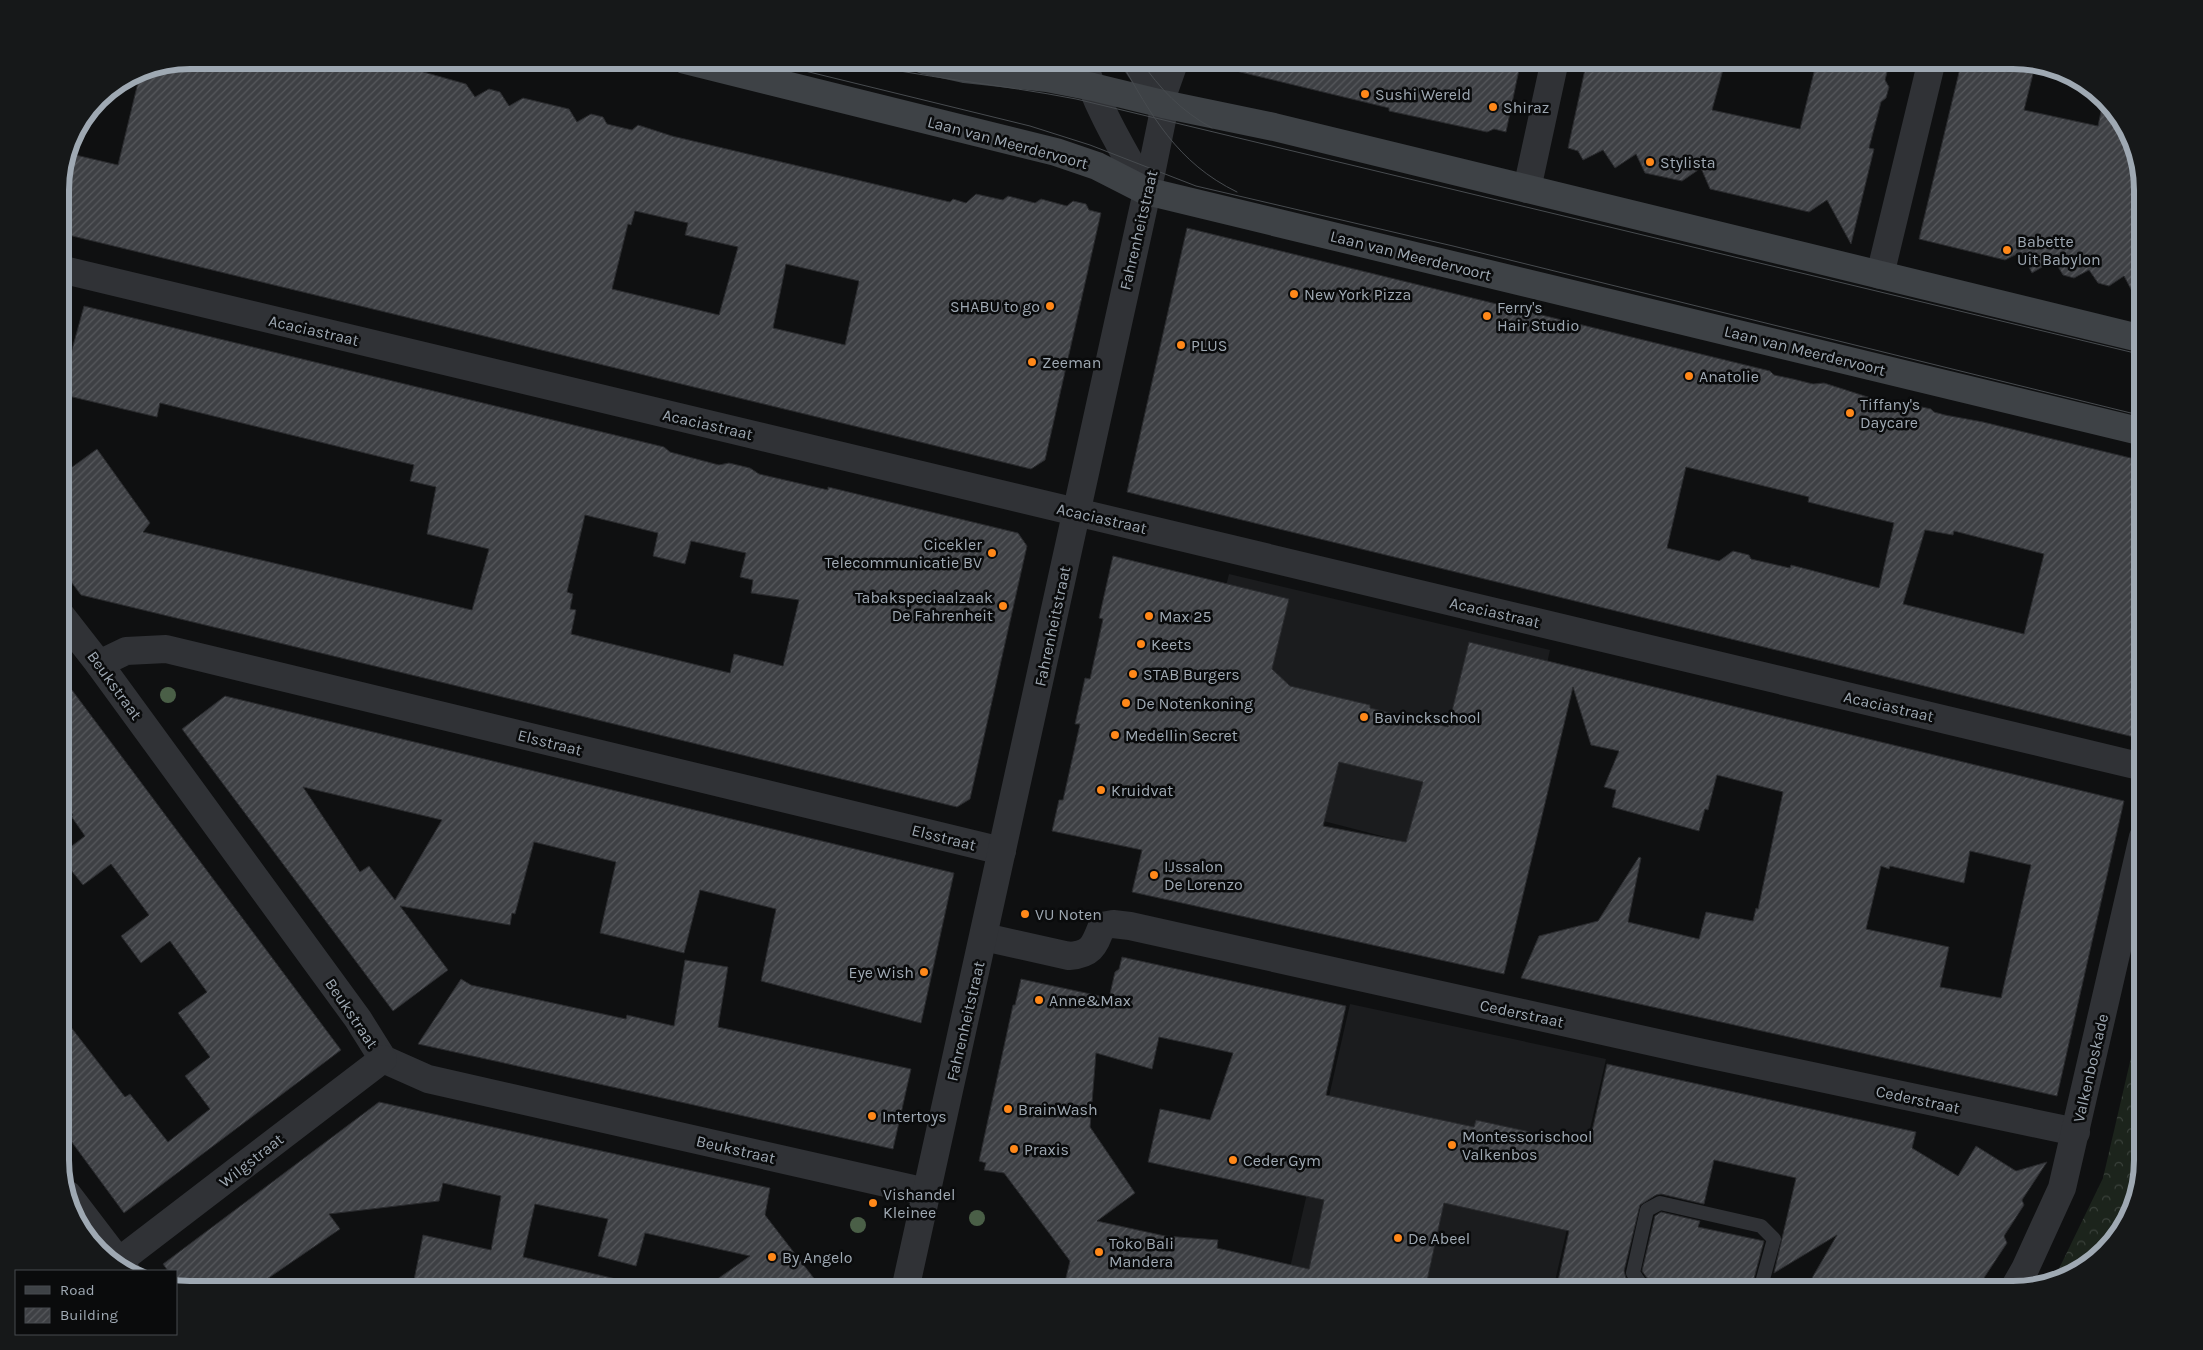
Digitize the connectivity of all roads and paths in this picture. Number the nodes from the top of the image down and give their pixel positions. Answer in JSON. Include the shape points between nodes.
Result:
{"nodes":[{"id":1,"x":721,"y":69,"type":"edge"},
{"id":2,"x":965,"y":69,"type":"edge"},
{"id":3,"x":1086,"y":69,"type":"edge"},
{"id":4,"x":1140,"y":69,"type":"edge"},
{"id":5,"x":1172,"y":69,"type":"edge"},
{"id":6,"x":1553,"y":69,"type":"edge"},
{"id":7,"x":1930,"y":69,"type":"edge"},
{"id":8,"x":1093,"y":87,"type":"junction"},
{"id":9,"x":1163,"y":104,"type":"junction"},
{"id":10,"x":1527,"y":189,"type":"junction"},
{"id":11,"x":1146,"y":191,"type":"junction"},
{"id":12,"x":69,"y":271,"type":"edge"},
{"id":13,"x":1880,"y":275,"type":"junction"},
{"id":14,"x":2134,"y":337,"type":"edge"},
{"id":15,"x":2134,"y":430,"type":"edge"},
{"id":16,"x":1077,"y":512,"type":"junction"},
{"id":17,"x":69,"y":626,"type":"edge"},
{"id":18,"x":99,"y":664,"type":"junction"},
{"id":19,"x":2134,"y":765,"type":"edge"},
{"id":20,"x":1002,"y":852,"type":"junction"},
{"id":21,"x":2134,"y":877,"type":"edge"},
{"id":22,"x":984,"y":937,"type":"junction"},
{"id":23,"x":382,"y":1059,"type":"junction"},
{"id":24,"x":2076,"y":1132,"type":"junction"},
{"id":25,"x":926,"y":1192,"type":"junction"},
{"id":26,"x":81,"y":1212,"type":"edge"},
{"id":27,"x":112,"y":1252,"type":"edge"},
{"id":28,"x":126,"y":1263,"type":"edge"},
{"id":29,"x":913,"y":1281,"type":"edge"},
{"id":30,"x":1639,"y":1281,"type":"edge"},
{"id":31,"x":1762,"y":1281,"type":"edge"},
{"id":32,"x":2018,"y":1281,"type":"edge"}],
"edges":[{"from":1,"to":11,"type":"street","name":"Laan van Meerdervoort","via":[[1056,152],[1097,166]]},
{"from":2,"to":8,"type":"street","via":[[1047,78]]},
{"from":3,"to":8,"type":"street"},
{"from":4,"to":9,"type":"street"},
{"from":5,"to":9,"type":"street","name":"Fahrenheitstraat"},
{"from":6,"to":10,"type":"street"},
{"from":7,"to":13,"type":"street"},
{"from":8,"to":9,"type":"street"},
{"from":8,"to":11,"type":"street"},
{"from":9,"to":10,"type":"street"},
{"from":9,"to":11,"type":"street","name":"Fahrenheitstraat","via":[[1161,128]]},
{"from":10,"to":13,"type":"street"},
{"from":11,"to":15,"type":"street","name":"Laan van Meerdervoort"},
{"from":11,"to":16,"type":"street","name":"Fahrenheitstraat"},
{"from":12,"to":16,"type":"street","name":"Acaciastraat"},
{"from":13,"to":14,"type":"street"},
{"from":16,"to":19,"type":"street","name":"Acaciastraat"},
{"from":16,"to":20,"type":"street","name":"Fahrenheitstraat"},
{"from":17,"to":18,"type":"street","name":"Beukstraat"},
{"from":18,"to":20,"type":"street","name":"Elsstraat","via":[[126,651],[166,649]]},
{"from":18,"to":23,"type":"street","name":"Beukstraat","via":[[358,1019]]},
{"from":20,"to":22,"type":"street","name":"Fahrenheitstraat"},
{"from":21,"to":24,"type":"street","name":"Valkenboskade"},
{"from":22,"to":24,"type":"street","name":"Cederstraat","via":[[1070,956],[1084,955],[1093,947],[1102,926],[1130,926]]},
{"from":22,"to":25,"type":"street","name":"Fahrenheitstraat"},
{"from":23,"to":25,"type":"street","name":"Beukstraat","via":[[428,1079]]},
{"from":23,"to":28,"type":"street","name":"Wilgstraat"},
{"from":24,"to":32,"type":"street","name":"Valkenboskade","via":[[2062,1188]]},
{"from":25,"to":29,"type":"street","name":"Fahrenheitstraat"},
{"from":26,"to":27,"type":"street"},
{"from":30,"to":31,"type":"lane","via":[[1633,1273],[1647,1210],[1660,1203],[1761,1226],[1774,1239]]}]}
